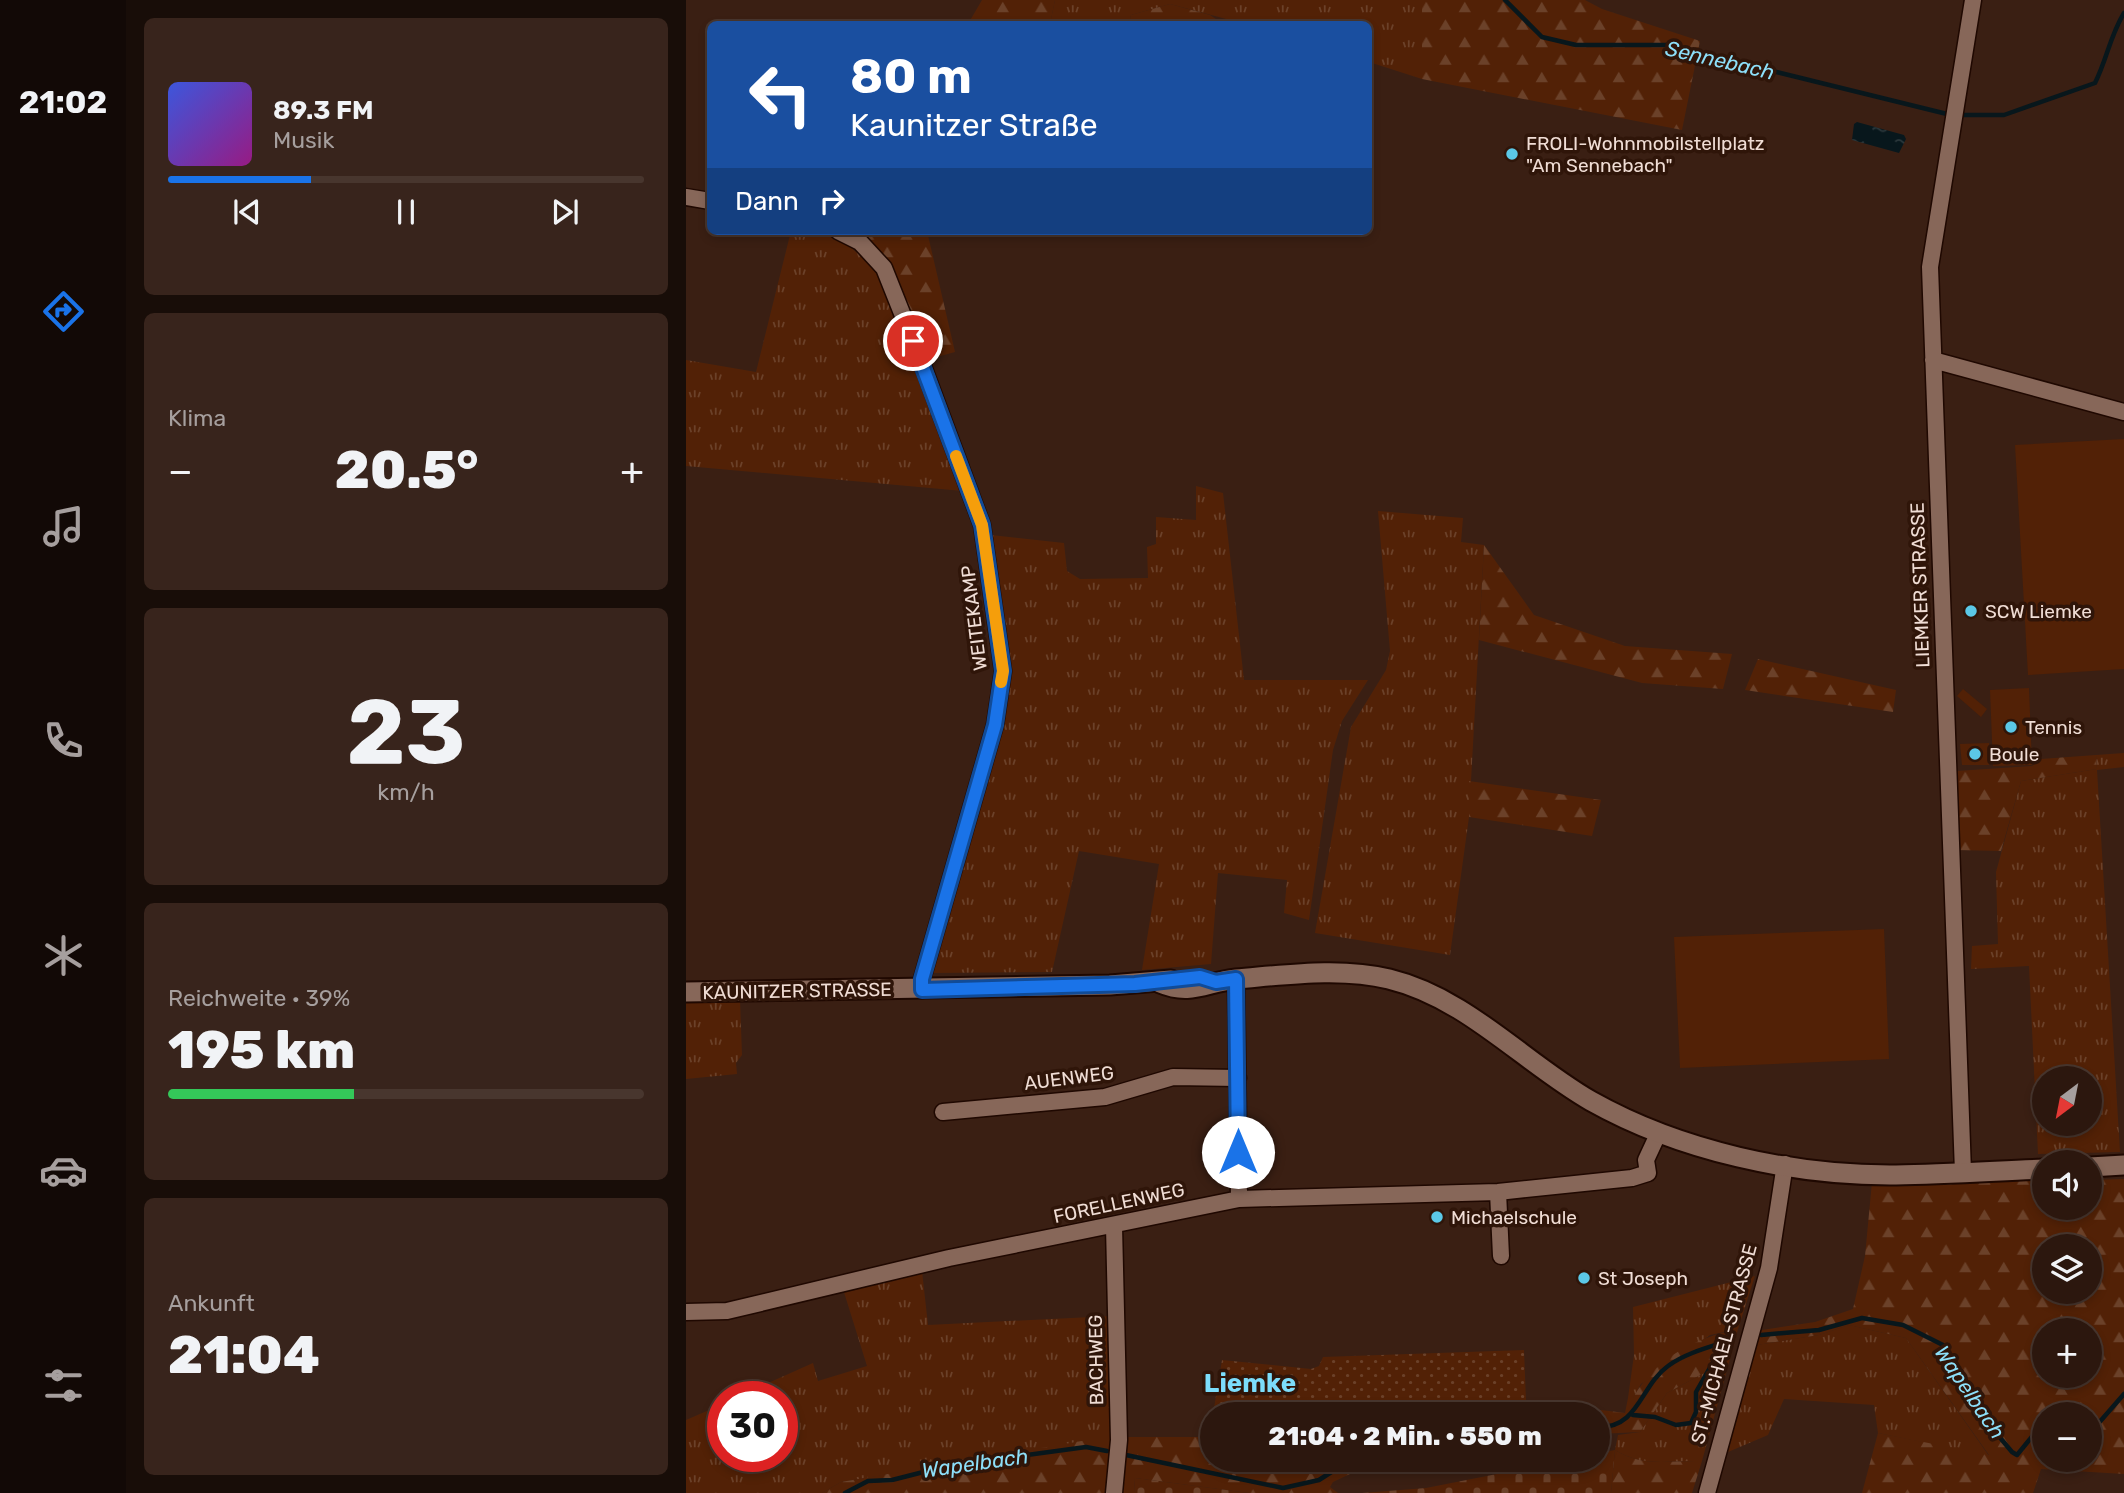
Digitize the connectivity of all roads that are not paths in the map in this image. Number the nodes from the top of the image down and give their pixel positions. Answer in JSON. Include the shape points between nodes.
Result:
{"nodes":[{"id":1,"x":1973,"y":0,"type":"edge"},
{"id":2,"x":686,"y":197,"type":"edge"},
{"id":3,"x":707,"y":200,"type":"edge"},
{"id":4,"x":846,"y":235,"type":"edge"},
{"id":5,"x":1933,"y":360,"type":"junction"},
{"id":6,"x":2124,"y":412,"type":"edge"},
{"id":7,"x":1236,"y":979,"type":"junction"},
{"id":8,"x":922,"y":990,"type":"junction"},
{"id":9,"x":686,"y":992,"type":"edge"},
{"id":10,"x":1238,"y":1078,"type":"junction"},
{"id":11,"x":943,"y":1112,"type":"dead end"},
{"id":12,"x":1658,"y":1132,"type":"junction"},
{"id":13,"x":1785,"y":1164,"type":"junction"},
{"id":14,"x":2124,"y":1165,"type":"edge"},
{"id":15,"x":2102,"y":1166,"type":"edge"},
{"id":16,"x":2032,"y":1169,"type":"edge"},
{"id":17,"x":1963,"y":1172,"type":"junction"},
{"id":18,"x":1499,"y":1192,"type":"junction"},
{"id":19,"x":1239,"y":1199,"type":"junction"},
{"id":20,"x":1114,"y":1226,"type":"junction"},
{"id":21,"x":1501,"y":1256,"type":"dead end"},
{"id":22,"x":686,"y":1312,"type":"edge"},
{"id":23,"x":1114,"y":1493,"type":"edge"},
{"id":24,"x":1707,"y":1493,"type":"edge"}],
"edges":[{"from":1,"to":5,"type":"street","name":"LIEMKER STRASSE","via":[[1931,246]]},
{"from":2,"to":3,"type":"street"},
{"from":4,"to":8,"type":"street","name":"WEITEKAMP","via":[[860,242],[884,268],[982,525],[1003,671],[995,725]]},
{"from":5,"to":6,"type":"street"},
{"from":5,"to":17,"type":"street","name":"LIEMKER STRASSE"},
{"from":7,"to":8,"type":"street","name":"KAUNITZER STRASSE"},
{"from":7,"to":10,"type":"street"},
{"from":7,"to":12,"type":"street","name":"KAUNITZER STRASSE","via":[[1347,974],[1388,979],[1431,993],[1559,1082]]},
{"from":8,"to":9,"type":"street","name":"KAUNITZER STRASSE"},
{"from":10,"to":11,"type":"street","name":"AUENWEG","via":[[1173,1077],[1105,1097]]},
{"from":10,"to":19,"type":"street"},
{"from":12,"to":13,"type":"street","name":"KAUNITZER STRASSE"},
{"from":12,"to":18,"type":"street","name":"FORELLENWEG","via":[[1646,1160],[1648,1173]]},
{"from":13,"to":17,"type":"street","name":"KAUNITZER STRASSE","via":[[1883,1174]]},
{"from":13,"to":24,"type":"street","name":"ST.-MICHAEL-STRASSE","via":[[1769,1268]]},
{"from":14,"to":15,"type":"street"},
{"from":16,"to":17,"type":"street","name":"KAUNITZER STRASSE"},
{"from":18,"to":19,"type":"street","name":"FORELLENWEG"},
{"from":18,"to":21,"type":"street"},
{"from":19,"to":20,"type":"street","name":"FORELLENWEG"},
{"from":20,"to":22,"type":"street","name":"FORELLENWEG","via":[[949,1258],[727,1311]]},
{"from":20,"to":23,"type":"street","name":"BACHWEG","via":[[1119,1440]]}]}
